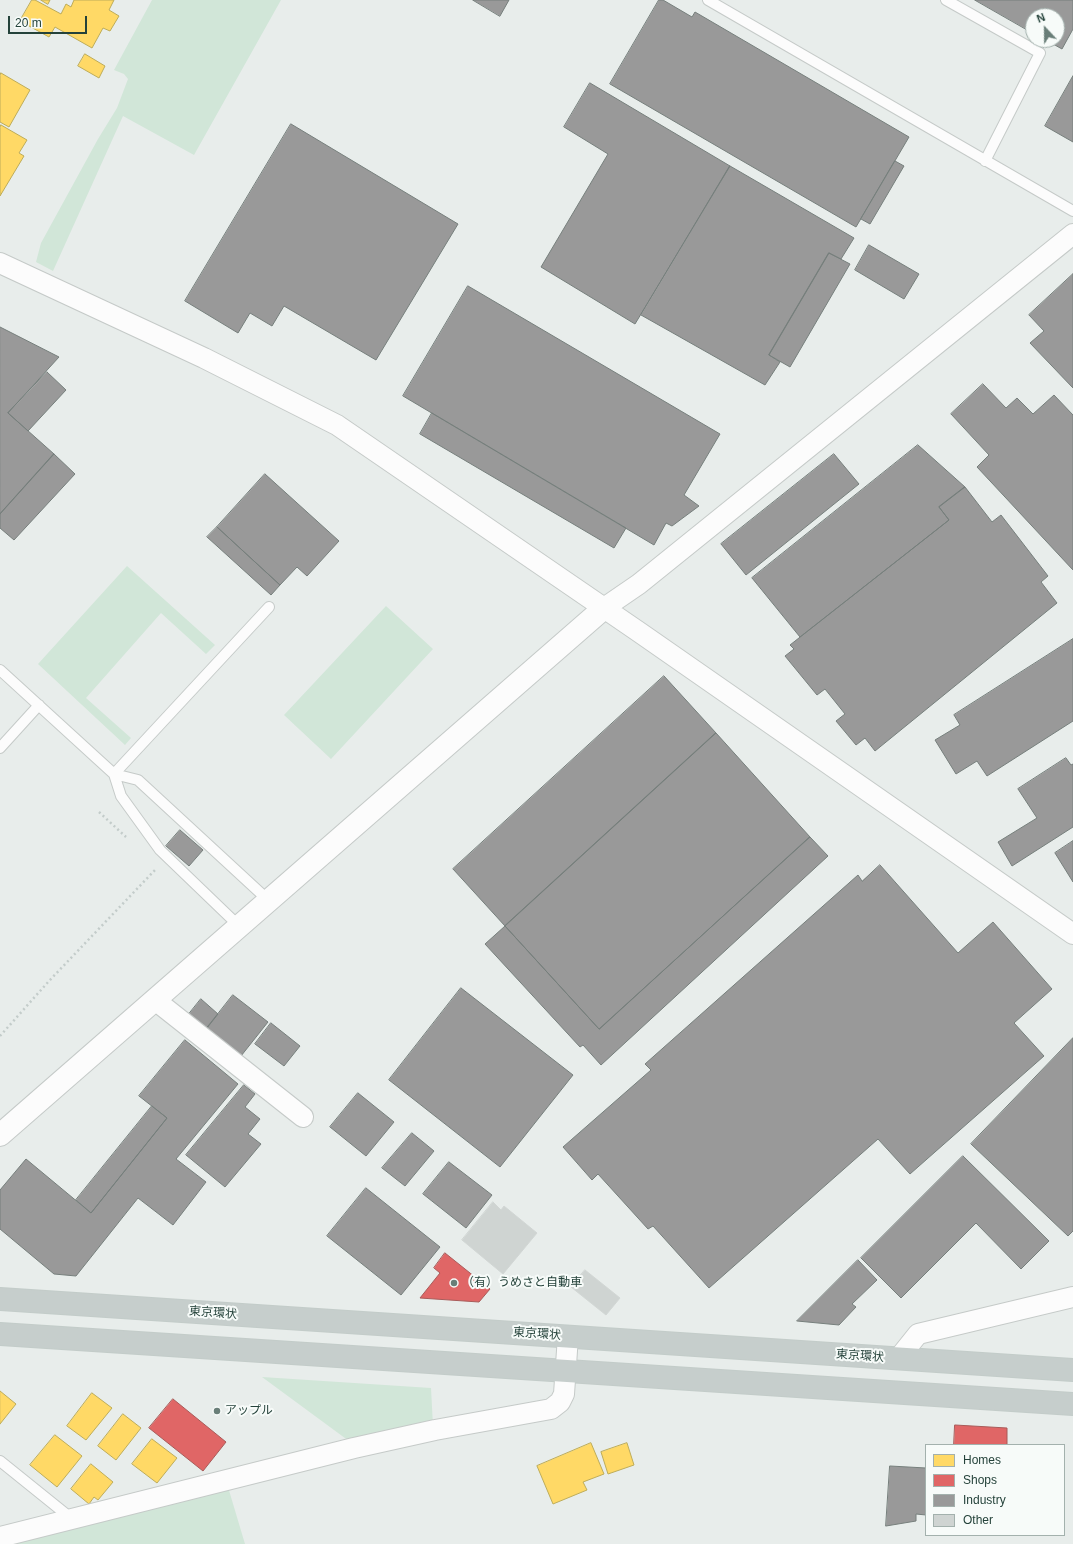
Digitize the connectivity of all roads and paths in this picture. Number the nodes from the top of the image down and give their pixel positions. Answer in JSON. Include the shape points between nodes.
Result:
{"nodes":[{"id":1,"x":708,"y":0,"type":"edge"},
{"id":2,"x":946,"y":0,"type":"edge"},
{"id":3,"x":985,"y":161,"type":"junction"},
{"id":4,"x":1073,"y":211,"type":"edge"},
{"id":5,"x":1073,"y":234,"type":"edge"},
{"id":6,"x":0,"y":263,"type":"edge"},
{"id":7,"x":269,"y":607,"type":"dead end"},
{"id":8,"x":604,"y":608,"type":"junction"},
{"id":9,"x":0,"y":670,"type":"edge"},
{"id":10,"x":39,"y":705,"type":"junction"},
{"id":11,"x":0,"y":748,"type":"edge"},
{"id":12,"x":114,"y":774,"type":"junction"},
{"id":13,"x":158,"y":867,"type":"dead end"},
{"id":14,"x":268,"y":900,"type":"junction"},
{"id":15,"x":239,"y":926,"type":"junction"},
{"id":16,"x":1073,"y":934,"type":"edge"},
{"id":17,"x":155,"y":1000,"type":"junction"},
{"id":18,"x":0,"y":1036,"type":"edge"},
{"id":19,"x":303,"y":1117,"type":"dead end"},
{"id":20,"x":0,"y":1135,"type":"edge"},
{"id":21,"x":1073,"y":1297,"type":"edge"},
{"id":22,"x":0,"y":1299,"type":"edge"},
{"id":23,"x":0,"y":1334,"type":"edge"},
{"id":24,"x":568,"y":1336,"type":"junction"},
{"id":25,"x":898,"y":1358,"type":"junction"},
{"id":26,"x":1073,"y":1370,"type":"edge"},
{"id":27,"x":566,"y":1372,"type":"junction"},
{"id":28,"x":1073,"y":1404,"type":"edge"},
{"id":29,"x":0,"y":1461,"type":"edge"},
{"id":30,"x":72,"y":1519,"type":"junction"},
{"id":31,"x":0,"y":1537,"type":"edge"}],
"edges":[{"from":1,"to":3,"type":"lane"},
{"from":2,"to":3,"type":"lane","via":[[1040,53]]},
{"from":3,"to":4,"type":"lane"},
{"from":5,"to":8,"type":"street","via":[[639,584]]},
{"from":6,"to":8,"type":"street","via":[[204,358],[337,425]]},
{"from":7,"to":12,"type":"lane"},
{"from":8,"to":14,"type":"street"},
{"from":8,"to":16,"type":"street"},
{"from":9,"to":10,"type":"lane"},
{"from":10,"to":11,"type":"lane"},
{"from":10,"to":12,"type":"lane"},
{"from":12,"to":14,"type":"lane","via":[[138,780]]},
{"from":12,"to":15,"type":"lane","via":[[121,796],[160,850]]},
{"from":13,"to":18,"type":"path"},
{"from":14,"to":15,"type":"street"},
{"from":15,"to":17,"type":"street"},
{"from":17,"to":19,"type":"street"},
{"from":17,"to":20,"type":"street"},
{"from":21,"to":25,"type":"street","via":[[918,1334]]},
{"from":22,"to":24,"type":"highway","name":"東京環状"},
{"from":23,"to":27,"type":"highway"},
{"from":24,"to":25,"type":"highway","name":"東京環状"},
{"from":24,"to":27,"type":"street"},
{"from":25,"to":26,"type":"highway","name":"東京環状"},
{"from":27,"to":28,"type":"highway"},
{"from":27,"to":30,"type":"street","via":[[562,1398],[551,1409],[354,1448]]},
{"from":29,"to":30,"type":"lane"},
{"from":30,"to":31,"type":"street"}]}
